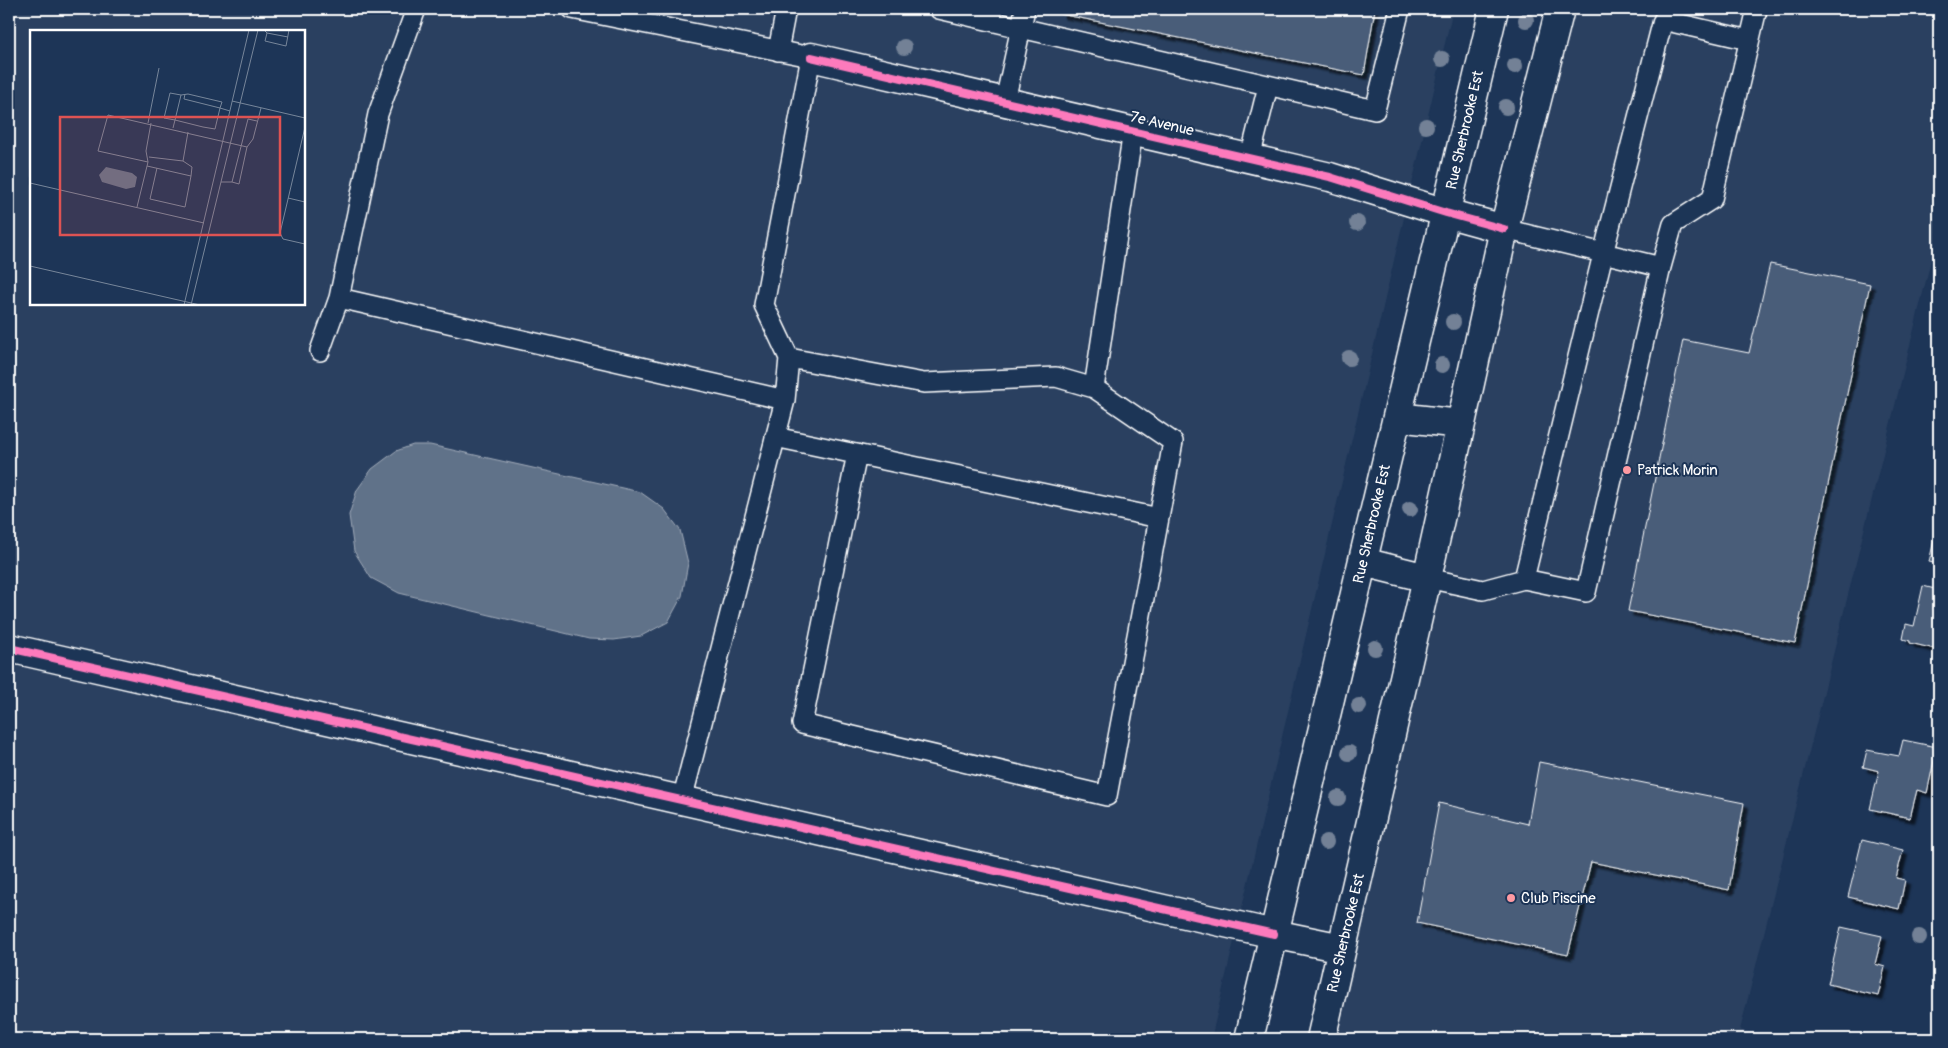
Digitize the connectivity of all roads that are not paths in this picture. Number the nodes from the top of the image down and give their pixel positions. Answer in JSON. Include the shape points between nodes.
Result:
{"nodes":[{"id":1,"x":416,"y":9,"type":"edge"},
{"id":2,"x":572,"y":9,"type":"edge"},
{"id":3,"x":786,"y":9,"type":"edge"},
{"id":4,"x":939,"y":9,"type":"edge"},
{"id":5,"x":1025,"y":9,"type":"edge"},
{"id":6,"x":1400,"y":9,"type":"edge"},
{"id":7,"x":1494,"y":9,"type":"edge"},
{"id":8,"x":1560,"y":9,"type":"edge"},
{"id":9,"x":1757,"y":9,"type":"edge"},
{"id":10,"x":1021,"y":27,"type":"junction"},
{"id":11,"x":1749,"y":40,"type":"junction"},
{"id":12,"x":778,"y":51,"type":"junction"},
{"id":13,"x":811,"y":56,"type":"junction"},
{"id":14,"x":1268,"y":86,"type":"junction"},
{"id":15,"x":1005,"y":101,"type":"junction"},
{"id":16,"x":1133,"y":131,"type":"junction"},
{"id":17,"x":1250,"y":158,"type":"junction"},
{"id":18,"x":1446,"y":213,"type":"junction"},
{"id":19,"x":1504,"y":229,"type":"junction"},
{"id":20,"x":1603,"y":254,"type":"junction"},
{"id":21,"x":1661,"y":267,"type":"junction"},
{"id":22,"x":339,"y":298,"type":"junction"},
{"id":23,"x":320,"y":351,"type":"dead end"},
{"id":24,"x":789,"y":358,"type":"junction"},
{"id":25,"x":1094,"y":388,"type":"junction"},
{"id":26,"x":785,"y":400,"type":"junction"},
{"id":27,"x":1397,"y":417,"type":"junction"},
{"id":28,"x":1461,"y":424,"type":"junction"},
{"id":29,"x":775,"y":437,"type":"junction"},
{"id":30,"x":857,"y":454,"type":"junction"},
{"id":31,"x":1159,"y":518,"type":"junction"},
{"id":32,"x":1363,"y":562,"type":"junction"},
{"id":33,"x":1427,"y":578,"type":"junction"},
{"id":34,"x":1524,"y":580,"type":"junction"},
{"id":35,"x":9,"y":648,"type":"edge"},
{"id":36,"x":682,"y":800,"type":"junction"},
{"id":37,"x":1274,"y":934,"type":"junction"},
{"id":38,"x":1342,"y":948,"type":"junction"},
{"id":39,"x":1249,"y":1039,"type":"edge"},
{"id":40,"x":1320,"y":1039,"type":"edge"}],
"edges":[{"from":1,"to":22,"type":"lane","via":[[378,114]]},
{"from":2,"to":12,"type":"lane"},
{"from":3,"to":12,"type":"lane"},
{"from":4,"to":10,"type":"lane"},
{"from":5,"to":10,"type":"lane"},
{"from":6,"to":14,"type":"lane","via":[[1375,110]]},
{"from":7,"to":18,"type":"main road","name":"Rue Sherbrooke Est"},
{"from":8,"to":19,"type":"main road","name":"Rue Sherbrooke Est"},
{"from":9,"to":11,"type":"lane"},
{"from":10,"to":14,"type":"lane"},
{"from":10,"to":15,"type":"lane"},
{"from":11,"to":20,"type":"lane","via":[[1663,20]]},
{"from":11,"to":21,"type":"lane","via":[[1712,199],[1673,224]]},
{"from":12,"to":13,"type":"lane"},
{"from":13,"to":15,"type":"main road","name":"7e Avenue"},
{"from":13,"to":24,"type":"lane","via":[[764,305]]},
{"from":14,"to":17,"type":"lane"},
{"from":15,"to":16,"type":"main road","name":"7e Avenue"},
{"from":16,"to":17,"type":"main road","name":"7e Avenue"},
{"from":16,"to":25,"type":"lane"},
{"from":17,"to":18,"type":"main road","name":"7e Avenue","via":[[1330,177]]},
{"from":18,"to":19,"type":"main road","name":"7e Avenue"},
{"from":18,"to":27,"type":"main road","name":"Rue Sherbrooke Est"},
{"from":19,"to":20,"type":"lane"},
{"from":19,"to":28,"type":"main road","name":"Rue Sherbrooke Est"},
{"from":20,"to":21,"type":"lane"},
{"from":20,"to":34,"type":"lane"},
{"from":21,"to":34,"type":"lane","via":[[1586,592]]},
{"from":22,"to":23,"type":"lane"},
{"from":22,"to":26,"type":"lane"},
{"from":24,"to":25,"type":"lane","via":[[924,383],[1056,377]]},
{"from":24,"to":26,"type":"lane"},
{"from":25,"to":31,"type":"lane","via":[[1173,442]]},
{"from":26,"to":29,"type":"lane"},
{"from":27,"to":28,"type":"main road"},
{"from":27,"to":32,"type":"main road","name":"Rue Sherbrooke Est"},
{"from":28,"to":33,"type":"main road","name":"Rue Sherbrooke Est"},
{"from":29,"to":30,"type":"lane"},
{"from":29,"to":36,"type":"lane"},
{"from":30,"to":31,"type":"lane"},
{"from":30,"to":31,"type":"lane","via":[[802,724],[1107,796]]},
{"from":32,"to":33,"type":"main road"},
{"from":32,"to":37,"type":"main road","name":"Rue Sherbrooke Est"},
{"from":33,"to":34,"type":"lane","via":[[1483,590]]},
{"from":33,"to":38,"type":"main road","name":"Rue Sherbrooke Est"},
{"from":35,"to":36,"type":"main road"},
{"from":36,"to":37,"type":"main road"},
{"from":37,"to":38,"type":"main road"},
{"from":37,"to":39,"type":"main road","name":"Rue Sherbrooke Est"},
{"from":38,"to":40,"type":"main road","name":"Rue Sherbrooke Est"}]}
